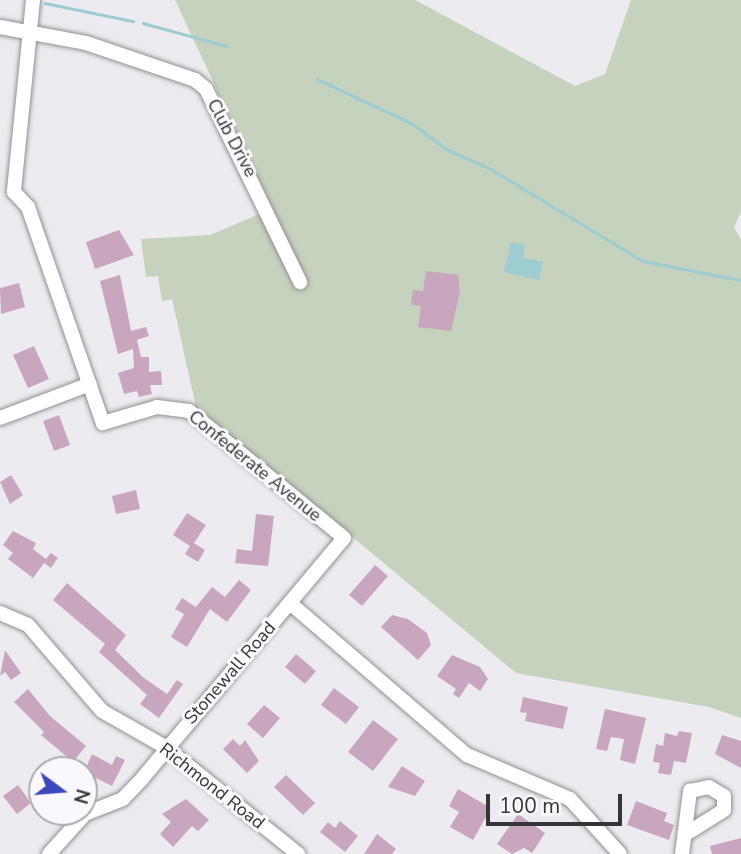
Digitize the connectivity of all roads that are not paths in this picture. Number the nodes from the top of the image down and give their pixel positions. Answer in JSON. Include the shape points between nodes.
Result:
{"nodes":[{"id":1,"x":33,"y":0,"type":"edge"},
{"id":2,"x":0,"y":27,"type":"edge"},
{"id":3,"x":30,"y":28,"type":"junction"},
{"id":4,"x":7,"y":193,"type":"edge"},
{"id":5,"x":300,"y":282,"type":"dead end"},
{"id":6,"x":90,"y":384,"type":"junction"},
{"id":7,"x":0,"y":418,"type":"edge"},
{"id":8,"x":290,"y":603,"type":"junction"},
{"id":9,"x":0,"y":613,"type":"edge"},
{"id":10,"x":165,"y":747,"type":"junction"},
{"id":11,"x":689,"y":832,"type":"dead end"},
{"id":12,"x":49,"y":854,"type":"edge"},
{"id":13,"x":298,"y":854,"type":"edge"},
{"id":14,"x":620,"y":854,"type":"edge"},
{"id":15,"x":682,"y":854,"type":"edge"}],
"edges":[{"from":1,"to":3,"type":"street","name":"Confederate Avenue"},
{"from":2,"to":3,"type":"street","name":"Club Drive"},
{"from":3,"to":4,"type":"street","name":"Confederate Avenue"},
{"from":3,"to":5,"type":"street","name":"Club Drive","via":[[136,59],[206,89]]},
{"from":4,"to":6,"type":"street","name":"Confederate Avenue","via":[[28,207]]},
{"from":6,"to":7,"type":"street"},
{"from":6,"to":8,"type":"street","name":"Confederate Avenue","via":[[103,423],[157,407],[194,414],[344,538]]},
{"from":8,"to":10,"type":"street","name":"Stonewall Road"},
{"from":8,"to":14,"type":"street","via":[[467,755],[570,799]]},
{"from":9,"to":10,"type":"street","name":"Richmond Road","via":[[28,625],[102,711]]},
{"from":10,"to":12,"type":"street","name":"Stonewall Road","via":[[122,799],[85,814]]},
{"from":10,"to":13,"type":"street","name":"Richmond Road"},
{"from":11,"to":15,"type":"street"}]}
